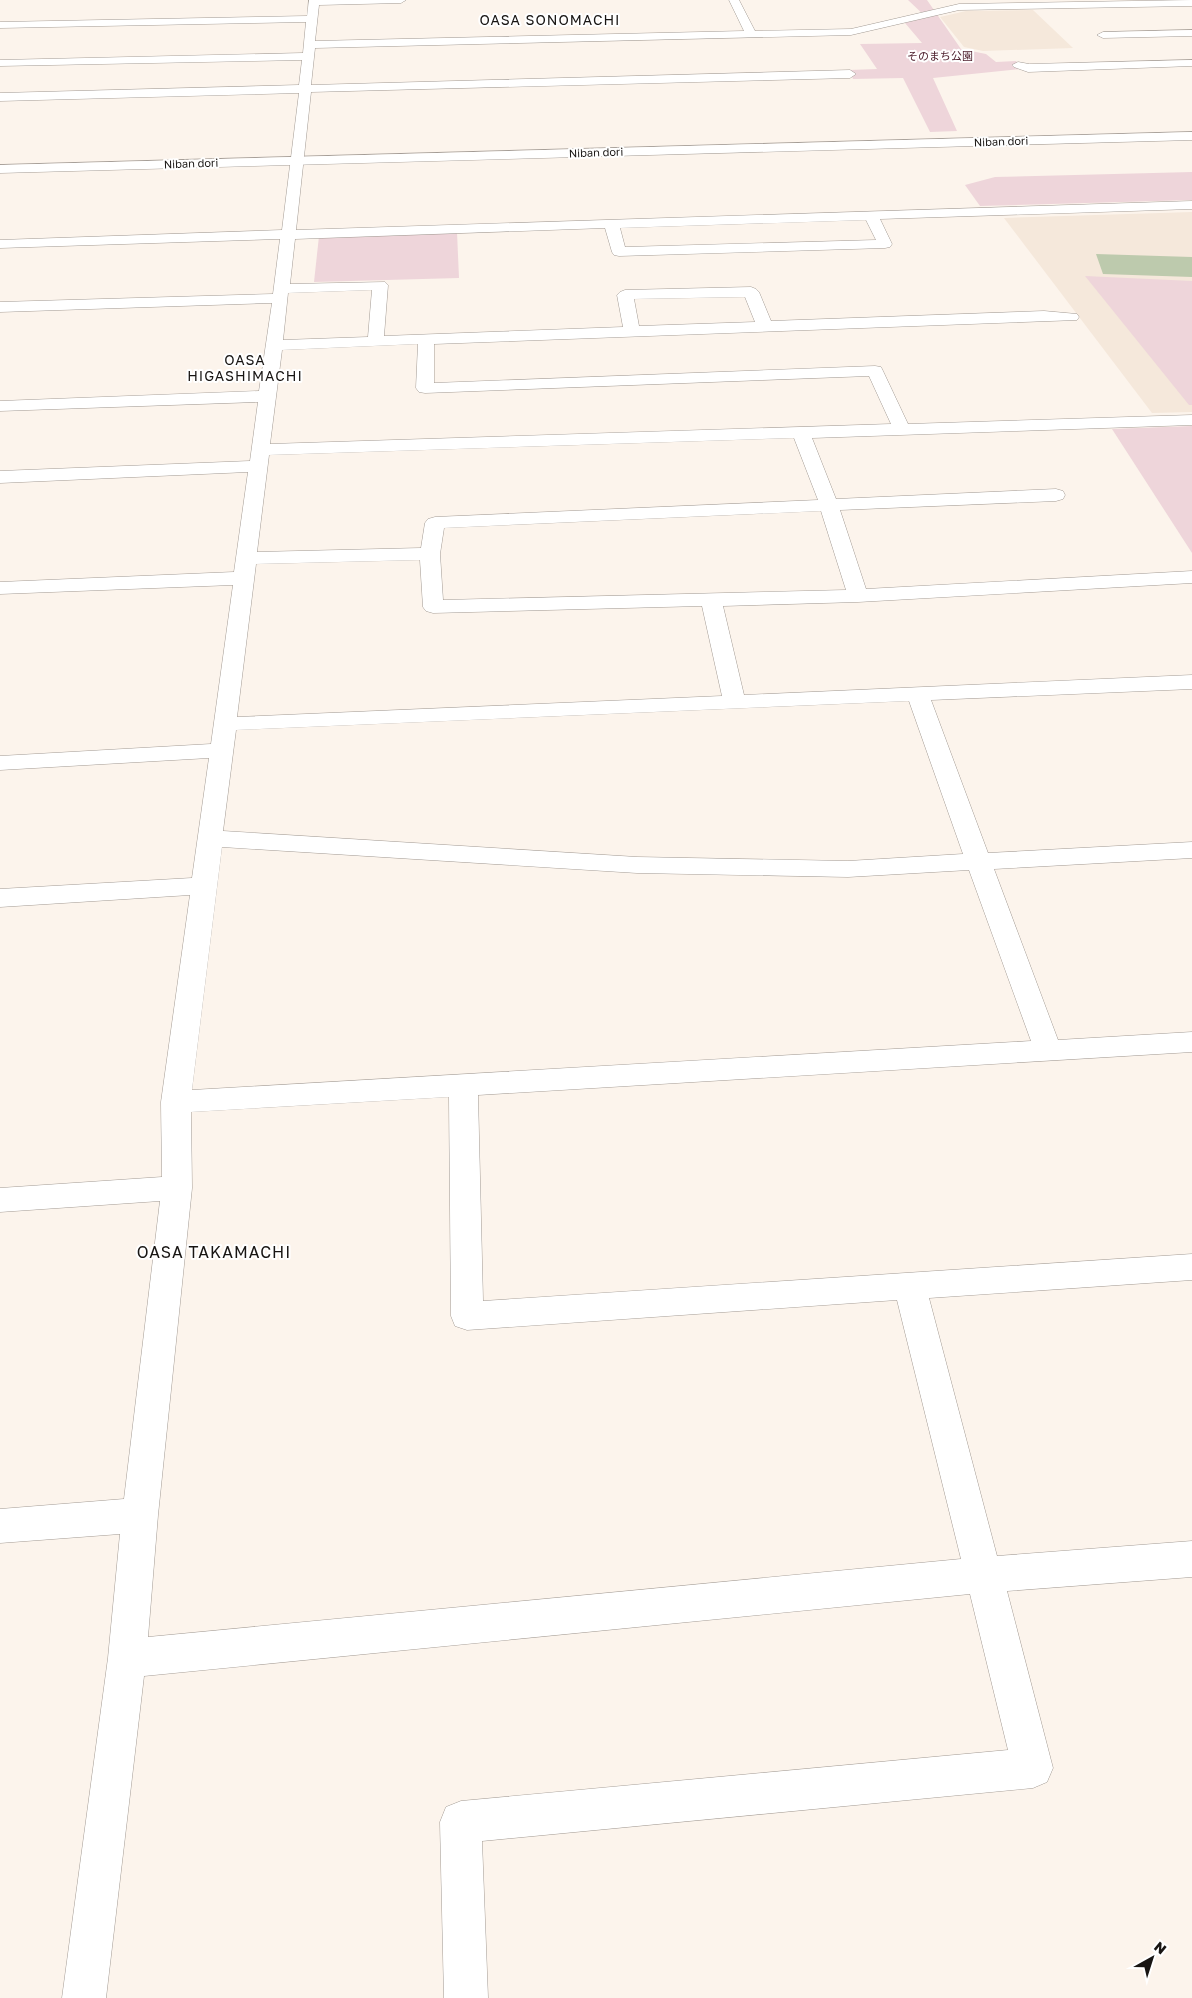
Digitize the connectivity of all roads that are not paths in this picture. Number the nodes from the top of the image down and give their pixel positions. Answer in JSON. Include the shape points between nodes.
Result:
{"nodes":[{"id":1,"x":401,"y":0,"type":"edge"},
{"id":2,"x":734,"y":0,"type":"edge"},
{"id":3,"x":1192,"y":3,"type":"edge"},
{"id":4,"x":1072,"y":6,"type":"junction"},
{"id":5,"x":224,"y":7,"type":"dead end"},
{"id":6,"x":1084,"y":18,"type":"dead end"},
{"id":7,"x":220,"y":20,"type":"junction"},
{"id":8,"x":312,"y":24,"type":"edge"},
{"id":9,"x":3,"y":25,"type":"edge"},
{"id":10,"x":1192,"y":33,"type":"edge"},
{"id":11,"x":751,"y":34,"type":"junction"},
{"id":12,"x":0,"y":35,"type":"edge"},
{"id":13,"x":0,"y":63,"type":"edge"},
{"id":14,"x":1192,"y":63,"type":"edge"},
{"id":15,"x":1018,"y":64,"type":"dead end"},
{"id":16,"x":1134,"y":65,"type":"junction"},
{"id":17,"x":850,"y":74,"type":"dead end"},
{"id":18,"x":307,"y":89,"type":"junction"},
{"id":19,"x":0,"y":97,"type":"edge"},
{"id":20,"x":1192,"y":136,"type":"edge"},
{"id":21,"x":298,"y":160,"type":"junction"},
{"id":22,"x":0,"y":169,"type":"edge"},
{"id":23,"x":1192,"y":206,"type":"edge"},
{"id":24,"x":872,"y":217,"type":"junction"},
{"id":25,"x":731,"y":222,"type":"junction"},
{"id":26,"x":612,"y":226,"type":"junction"},
{"id":27,"x":288,"y":235,"type":"junction"},
{"id":28,"x":0,"y":244,"type":"edge"},
{"id":29,"x":743,"y":248,"type":"junction"},
{"id":30,"x":281,"y":294,"type":"junction"},
{"id":31,"x":0,"y":307,"type":"edge"},
{"id":32,"x":1071,"y":317,"type":"dead end"},
{"id":33,"x":765,"y":326,"type":"junction"},
{"id":34,"x":632,"y":331,"type":"junction"},
{"id":35,"x":426,"y":339,"type":"junction"},
{"id":36,"x":376,"y":341,"type":"junction"},
{"id":37,"x":274,"y":345,"type":"junction"},
{"id":38,"x":268,"y":396,"type":"junction"},
{"id":39,"x":0,"y":406,"type":"edge"},
{"id":40,"x":1192,"y":420,"type":"edge"},
{"id":41,"x":902,"y":429,"type":"junction"},
{"id":42,"x":801,"y":432,"type":"junction"},
{"id":43,"x":260,"y":458,"type":"junction"},
{"id":44,"x":0,"y":477,"type":"edge"},
{"id":45,"x":1056,"y":495,"type":"dead end"},
{"id":46,"x":829,"y":505,"type":"junction"},
{"id":47,"x":430,"y":554,"type":"junction"},
{"id":48,"x":246,"y":568,"type":"junction"},
{"id":49,"x":1192,"y":577,"type":"edge"},
{"id":50,"x":0,"y":588,"type":"edge"},
{"id":51,"x":858,"y":596,"type":"junction"},
{"id":52,"x":711,"y":600,"type":"junction"},
{"id":53,"x":1192,"y":682,"type":"edge"},
{"id":54,"x":918,"y":694,"type":"junction"},
{"id":55,"x":735,"y":702,"type":"junction"},
{"id":56,"x":224,"y":737,"type":"junction"},
{"id":57,"x":0,"y":763,"type":"edge"},
{"id":58,"x":211,"y":838,"type":"junction"},
{"id":59,"x":1192,"y":850,"type":"edge"},
{"id":60,"x":978,"y":861,"type":"junction"},
{"id":61,"x":205,"y":886,"type":"junction"},
{"id":62,"x":0,"y":898,"type":"edge"},
{"id":63,"x":1192,"y":1042,"type":"edge"},
{"id":64,"x":1048,"y":1050,"type":"junction"},
{"id":65,"x":463,"y":1086,"type":"junction"},
{"id":66,"x":176,"y":1102,"type":"junction"},
{"id":67,"x":177,"y":1188,"type":"junction"},
{"id":68,"x":0,"y":1200,"type":"edge"},
{"id":69,"x":1192,"y":1267,"type":"edge"},
{"id":70,"x":910,"y":1286,"type":"junction"},
{"id":71,"x":140,"y":1515,"type":"junction"},
{"id":72,"x":0,"y":1526,"type":"edge"},
{"id":73,"x":1192,"y":1559,"type":"edge"},
{"id":74,"x":983,"y":1575,"type":"junction"},
{"id":75,"x":127,"y":1658,"type":"junction"},
{"id":76,"x":84,"y":1998,"type":"edge"},
{"id":77,"x":466,"y":1998,"type":"edge"}],
"edges":[{"from":1,"to":8,"type":"street"},
{"from":2,"to":11,"type":"street"},
{"from":3,"to":4,"type":"street"},
{"from":4,"to":6,"type":"street"},
{"from":4,"to":11,"type":"street","via":[[959,7],[851,32]]},
{"from":5,"to":7,"type":"street"},
{"from":7,"to":8,"type":"street"},
{"from":7,"to":9,"type":"street"},
{"from":8,"to":11,"type":"street","via":[[656,41]]},
{"from":8,"to":13,"type":"street","via":[[37,66]]},
{"from":8,"to":18,"type":"street"},
{"from":9,"to":12,"type":"street"},
{"from":10,"to":16,"type":"street","via":[[1100,32]]},
{"from":14,"to":16,"type":"street"},
{"from":15,"to":16,"type":"street","via":[[1028,68]]},
{"from":17,"to":18,"type":"street","via":[[668,75]]},
{"from":18,"to":19,"type":"street","via":[[24,92]]},
{"from":18,"to":21,"type":"street"},
{"from":20,"to":21,"type":"street","name":"Niban dori"},
{"from":21,"to":22,"type":"street","name":"Niban dori"},
{"from":21,"to":27,"type":"street"},
{"from":23,"to":24,"type":"street"},
{"from":24,"to":25,"type":"street"},
{"from":24,"to":29,"type":"street","via":[[885,244]]},
{"from":25,"to":26,"type":"street"},
{"from":25,"to":29,"type":"street"},
{"from":26,"to":27,"type":"street"},
{"from":26,"to":29,"type":"street","via":[[619,252]]},
{"from":27,"to":28,"type":"street"},
{"from":27,"to":30,"type":"street"},
{"from":30,"to":31,"type":"street"},
{"from":30,"to":36,"type":"street","via":[[380,285]]},
{"from":30,"to":37,"type":"street"},
{"from":32,"to":33,"type":"street"},
{"from":33,"to":34,"type":"street"},
{"from":33,"to":34,"type":"street","via":[[751,292],[625,295]]},
{"from":34,"to":35,"type":"street"},
{"from":35,"to":36,"type":"street"},
{"from":35,"to":41,"type":"street","via":[[425,388],[875,371]]},
{"from":36,"to":37,"type":"street"},
{"from":37,"to":38,"type":"street"},
{"from":38,"to":39,"type":"street"},
{"from":38,"to":43,"type":"street"},
{"from":40,"to":41,"type":"street"},
{"from":41,"to":42,"type":"street"},
{"from":42,"to":43,"type":"street"},
{"from":42,"to":46,"type":"street"},
{"from":43,"to":44,"type":"street"},
{"from":43,"to":48,"type":"street"},
{"from":45,"to":46,"type":"street"},
{"from":46,"to":47,"type":"street","via":[[435,523]]},
{"from":46,"to":51,"type":"street"},
{"from":47,"to":48,"type":"street"},
{"from":47,"to":52,"type":"street","via":[[433,607]]},
{"from":48,"to":50,"type":"street"},
{"from":48,"to":56,"type":"street"},
{"from":49,"to":51,"type":"street"},
{"from":51,"to":52,"type":"street"},
{"from":52,"to":55,"type":"street"},
{"from":53,"to":54,"type":"street"},
{"from":54,"to":55,"type":"street"},
{"from":54,"to":60,"type":"street"},
{"from":55,"to":56,"type":"street"},
{"from":56,"to":57,"type":"street"},
{"from":56,"to":58,"type":"street"},
{"from":58,"to":60,"type":"street","via":[[637,865],[848,869]]},
{"from":58,"to":61,"type":"street"},
{"from":59,"to":60,"type":"street"},
{"from":60,"to":64,"type":"street"},
{"from":61,"to":62,"type":"street"},
{"from":61,"to":66,"type":"street"},
{"from":63,"to":64,"type":"street"},
{"from":64,"to":65,"type":"street"},
{"from":65,"to":66,"type":"street"},
{"from":65,"to":70,"type":"street","via":[[467,1316]]},
{"from":66,"to":67,"type":"street"},
{"from":67,"to":68,"type":"street"},
{"from":67,"to":71,"type":"street"},
{"from":69,"to":70,"type":"street"},
{"from":70,"to":74,"type":"street"},
{"from":71,"to":72,"type":"street"},
{"from":71,"to":75,"type":"street"},
{"from":73,"to":74,"type":"street"},
{"from":74,"to":75,"type":"street"},
{"from":74,"to":77,"type":"street","via":[[1033,1768],[461,1822]]},
{"from":75,"to":76,"type":"street"}]}
